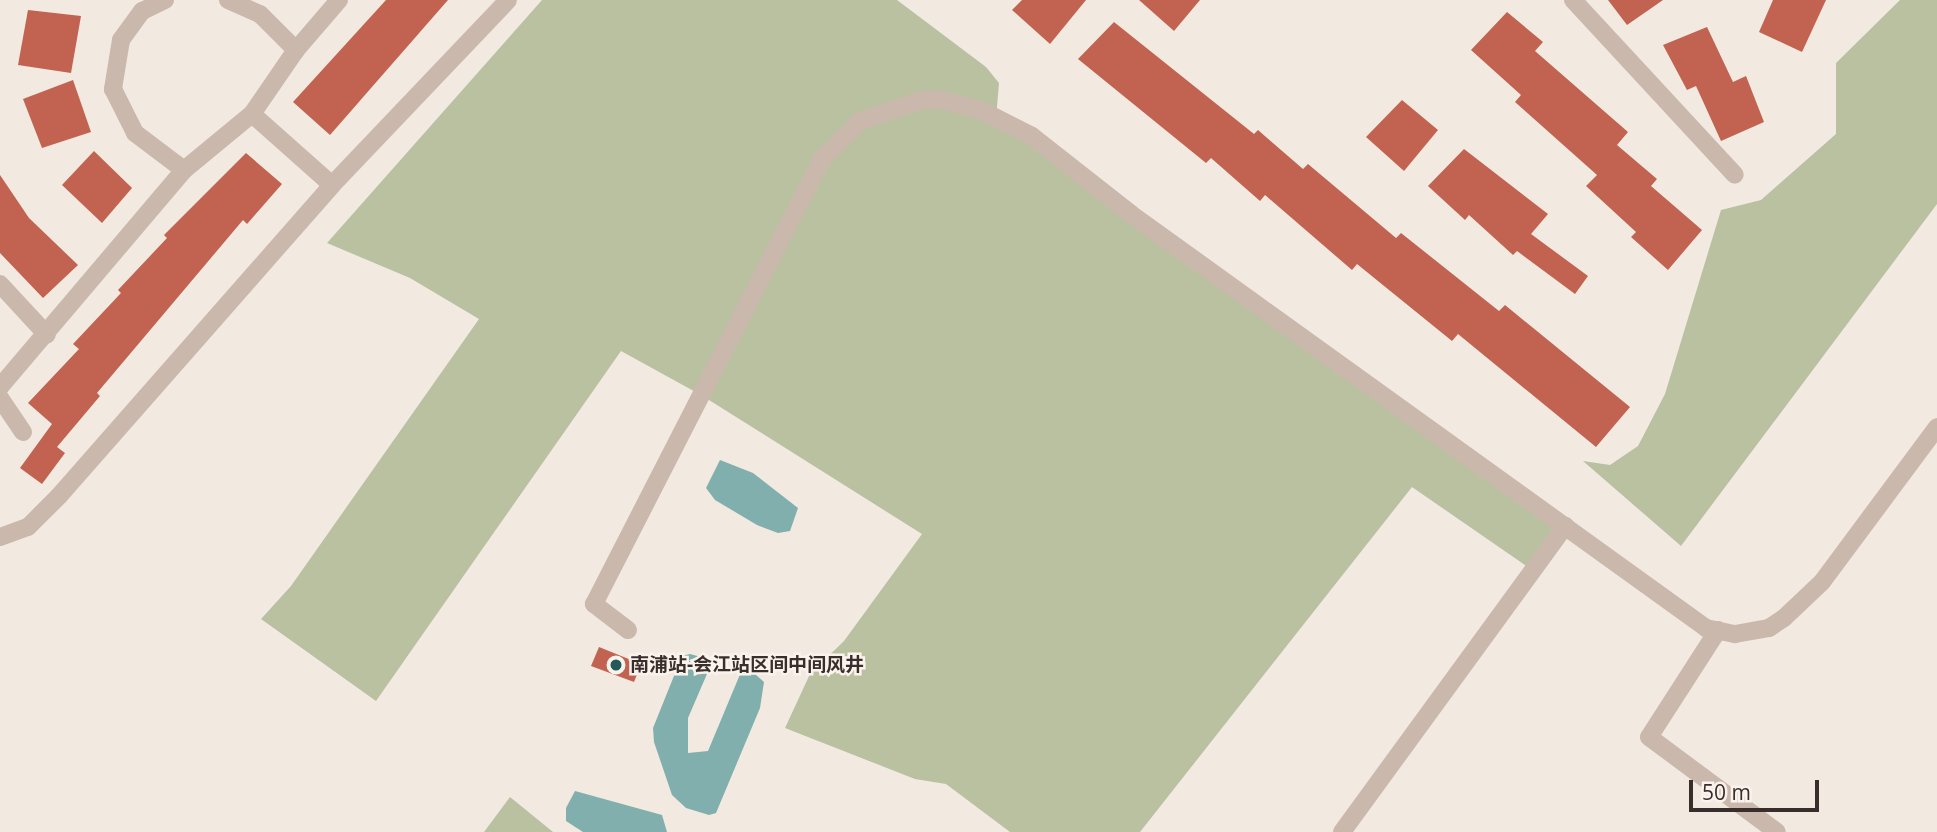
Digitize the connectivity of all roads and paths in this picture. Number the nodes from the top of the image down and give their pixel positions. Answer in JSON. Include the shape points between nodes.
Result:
{"nodes":[{"id":1,"x":165,"y":0,"type":"edge"},
{"id":2,"x":228,"y":0,"type":"edge"},
{"id":3,"x":339,"y":0,"type":"edge"},
{"id":4,"x":508,"y":0,"type":"edge"},
{"id":5,"x":1573,"y":0,"type":"edge"},
{"id":6,"x":296,"y":50,"type":"junction"},
{"id":7,"x":252,"y":114,"type":"junction"},
{"id":8,"x":184,"y":170,"type":"junction"},
{"id":9,"x":1735,"y":175,"type":"dead end"},
{"id":10,"x":332,"y":185,"type":"junction"},
{"id":11,"x":0,"y":284,"type":"edge"},
{"id":12,"x":47,"y":335,"type":"junction"},
{"id":13,"x":0,"y":387,"type":"edge"},
{"id":14,"x":0,"y":398,"type":"edge"},
{"id":15,"x":1937,"y":427,"type":"edge"},
{"id":16,"x":23,"y":432,"type":"dead end"},
{"id":17,"x":1564,"y":526,"type":"junction"},
{"id":18,"x":0,"y":537,"type":"edge"},
{"id":19,"x":628,"y":630,"type":"dead end"},
{"id":20,"x":1718,"y":630,"type":"junction"},
{"id":21,"x":1342,"y":832,"type":"edge"},
{"id":22,"x":1777,"y":832,"type":"edge"}],
"edges":[{"from":1,"to":8,"type":"street","via":[[142,11],[121,40],[113,89],[135,133]]},
{"from":2,"to":6,"type":"street","via":[[260,14]]},
{"from":3,"to":6,"type":"street"},
{"from":4,"to":10,"type":"street"},
{"from":5,"to":9,"type":"street"},
{"from":6,"to":7,"type":"street"},
{"from":7,"to":8,"type":"street"},
{"from":7,"to":10,"type":"street"},
{"from":8,"to":12,"type":"street"},
{"from":10,"to":18,"type":"street","via":[[59,496],[28,527]]},
{"from":11,"to":12,"type":"street"},
{"from":12,"to":13,"type":"street"},
{"from":14,"to":16,"type":"street"},
{"from":15,"to":20,"type":"street","via":[[1822,582],[1784,618],[1769,628],[1735,634]]},
{"from":17,"to":19,"type":"street","via":[[1131,214],[1032,136],[982,110],[922,100],[860,121],[822,159],[594,604]]},
{"from":17,"to":20,"type":"street","via":[[1706,628]]},
{"from":17,"to":21,"type":"street"},
{"from":20,"to":22,"type":"street","via":[[1649,737]]}]}
